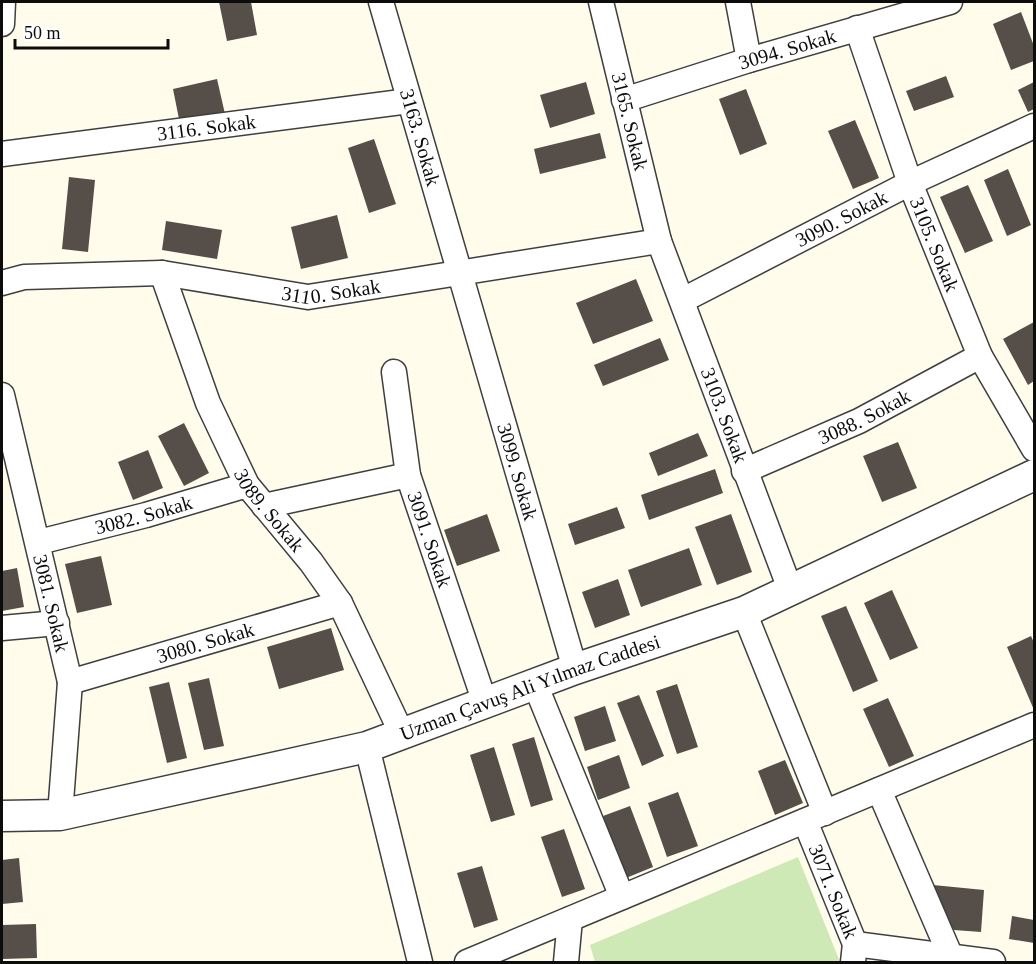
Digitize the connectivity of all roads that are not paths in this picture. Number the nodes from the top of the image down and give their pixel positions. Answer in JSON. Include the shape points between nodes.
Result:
{"nodes":[{"id":1,"x":3,"y":2,"type":"edge"},
{"id":2,"x":381,"y":2,"type":"edge"},
{"id":3,"x":601,"y":2,"type":"edge"},
{"id":4,"x":738,"y":2,"type":"edge"},
{"id":5,"x":950,"y":2,"type":"edge"},
{"id":6,"x":881,"y":11,"type":"edge"},
{"id":7,"x":2,"y":24,"type":"edge"},
{"id":8,"x":857,"y":28,"type":"junction"},
{"id":9,"x":749,"y":60,"type":"junction"},
{"id":10,"x":624,"y":100,"type":"junction"},
{"id":11,"x":409,"y":101,"type":"junction"},
{"id":12,"x":1035,"y":126,"type":"edge"},
{"id":13,"x":2,"y":154,"type":"edge"},
{"id":14,"x":910,"y":183,"type":"junction"},
{"id":15,"x":659,"y":241,"type":"junction"},
{"id":16,"x":162,"y":273,"type":"junction"},
{"id":17,"x":459,"y":273,"type":"junction"},
{"id":18,"x":2,"y":283,"type":"edge"},
{"id":19,"x":683,"y":300,"type":"junction"},
{"id":20,"x":980,"y":356,"type":"junction"},
{"id":21,"x":394,"y":372,"type":"dead end"},
{"id":22,"x":2,"y":395,"type":"edge"},
{"id":23,"x":1035,"y":449,"type":"edge"},
{"id":24,"x":744,"y":471,"type":"junction"},
{"id":25,"x":408,"y":475,"type":"junction"},
{"id":26,"x":1035,"y":475,"type":"edge"},
{"id":27,"x":247,"y":485,"type":"junction"},
{"id":28,"x":264,"y":506,"type":"junction"},
{"id":29,"x":39,"y":542,"type":"junction"},
{"id":30,"x":790,"y":588,"type":"junction"},
{"id":31,"x":340,"y":603,"type":"junction"},
{"id":32,"x":744,"y":612,"type":"junction"},
{"id":33,"x":57,"y":623,"type":"junction"},
{"id":34,"x":2,"y":628,"type":"edge"},
{"id":35,"x":575,"y":669,"type":"junction"},
{"id":36,"x":70,"y":682,"type":"junction"},
{"id":37,"x":535,"y":684,"type":"junction"},
{"id":38,"x":484,"y":703,"type":"junction"},
{"id":39,"x":1035,"y":725,"type":"edge"},
{"id":40,"x":402,"y":734,"type":"junction"},
{"id":41,"x":367,"y":747,"type":"junction"},
{"id":42,"x":879,"y":790,"type":"junction"},
{"id":43,"x":60,"y":815,"type":"junction"},
{"id":44,"x":2,"y":816,"type":"edge"},
{"id":45,"x":815,"y":817,"type":"junction"},
{"id":46,"x":622,"y":897,"type":"junction"},
{"id":47,"x":570,"y":919,"type":"junction"},
{"id":48,"x":854,"y":953,"type":"edge"},
{"id":49,"x":951,"y":957,"type":"junction"},
{"id":50,"x":984,"y":962,"type":"edge"},
{"id":51,"x":420,"y":963,"type":"edge"},
{"id":52,"x":467,"y":963,"type":"edge"},
{"id":53,"x":566,"y":963,"type":"edge"}],
"edges":[{"from":1,"to":7,"type":"street"},
{"from":2,"to":11,"type":"street","name":"3163. Sokak"},
{"from":3,"to":10,"type":"street","name":"3165. Sokak"},
{"from":4,"to":9,"type":"street"},
{"from":5,"to":6,"type":"street","name":"3094. Sokak"},
{"from":6,"to":8,"type":"street","name":"3094. Sokak"},
{"from":8,"to":9,"type":"street","name":"3094. Sokak"},
{"from":8,"to":14,"type":"street","name":"3105. Sokak"},
{"from":9,"to":10,"type":"street","name":"3094. Sokak"},
{"from":10,"to":15,"type":"street","name":"3165. Sokak"},
{"from":11,"to":13,"type":"street","name":"3116. Sokak"},
{"from":11,"to":17,"type":"street","name":"3163. Sokak"},
{"from":12,"to":14,"type":"street","name":"3090. Sokak"},
{"from":14,"to":19,"type":"street","name":"3090. Sokak"},
{"from":14,"to":20,"type":"street","name":"3105. Sokak"},
{"from":15,"to":17,"type":"street","name":"3110. Sokak"},
{"from":15,"to":19,"type":"street","name":"3103. Sokak"},
{"from":16,"to":17,"type":"street","name":"3110. Sokak","via":[[308,297]]},
{"from":16,"to":18,"type":"street","name":"3110. Sokak","via":[[24,277]]},
{"from":16,"to":27,"type":"street","name":"3089. Sokak","via":[[208,403]]},
{"from":17,"to":35,"type":"street","name":"3099. Sokak"},
{"from":19,"to":24,"type":"street","name":"3103. Sokak"},
{"from":20,"to":23,"type":"street","name":"3105. Sokak"},
{"from":20,"to":24,"type":"street","name":"3088. Sokak","via":[[859,421]]},
{"from":21,"to":25,"type":"street","name":"3091. Sokak"},
{"from":22,"to":29,"type":"street","name":"3081. Sokak"},
{"from":24,"to":30,"type":"street","name":"3103. Sokak"},
{"from":25,"to":28,"type":"street"},
{"from":25,"to":38,"type":"street","name":"3091. Sokak"},
{"from":26,"to":30,"type":"street","name":"Uzman Çavuş Ali Yılmaz Caddesi"},
{"from":27,"to":28,"type":"street","name":"3089. Sokak"},
{"from":27,"to":29,"type":"street","name":"3082. Sokak"},
{"from":28,"to":31,"type":"street","name":"3089. Sokak"},
{"from":29,"to":33,"type":"street","name":"3081. Sokak"},
{"from":30,"to":32,"type":"street","name":"Uzman Çavuş Ali Yılmaz Caddesi"},
{"from":31,"to":36,"type":"street","name":"3080. Sokak"},
{"from":31,"to":40,"type":"street","name":"3089. Sokak"},
{"from":32,"to":35,"type":"street","name":"Uzman Çavuş Ali Yılmaz Caddesi"},
{"from":32,"to":45,"type":"street","name":"3071. Sokak"},
{"from":33,"to":34,"type":"street"},
{"from":33,"to":36,"type":"street","name":"3081. Sokak"},
{"from":35,"to":37,"type":"street","name":"Uzman Çavuş Ali Yılmaz Caddesi"},
{"from":36,"to":43,"type":"street","name":"3081. Sokak"},
{"from":37,"to":38,"type":"street","name":"Uzman Çavuş Ali Yılmaz Caddesi"},
{"from":37,"to":46,"type":"street"},
{"from":38,"to":40,"type":"street","name":"Uzman Çavuş Ali Yılmaz Caddesi"},
{"from":39,"to":42,"type":"street"},
{"from":40,"to":41,"type":"street","name":"Uzman Çavuş Ali Yılmaz Caddesi"},
{"from":41,"to":43,"type":"street","name":"Uzman Çavuş Ali Yılmaz Caddesi"},
{"from":41,"to":51,"type":"street"},
{"from":42,"to":45,"type":"street"},
{"from":42,"to":49,"type":"street"},
{"from":43,"to":44,"type":"street","name":"Uzman Çavuş Ali Yılmaz Caddesi"},
{"from":45,"to":46,"type":"street"},
{"from":45,"to":48,"type":"street","name":"3071. Sokak"},
{"from":46,"to":47,"type":"street"},
{"from":47,"to":52,"type":"street"},
{"from":47,"to":53,"type":"street"},
{"from":48,"to":49,"type":"street"},
{"from":49,"to":50,"type":"street"}]}
